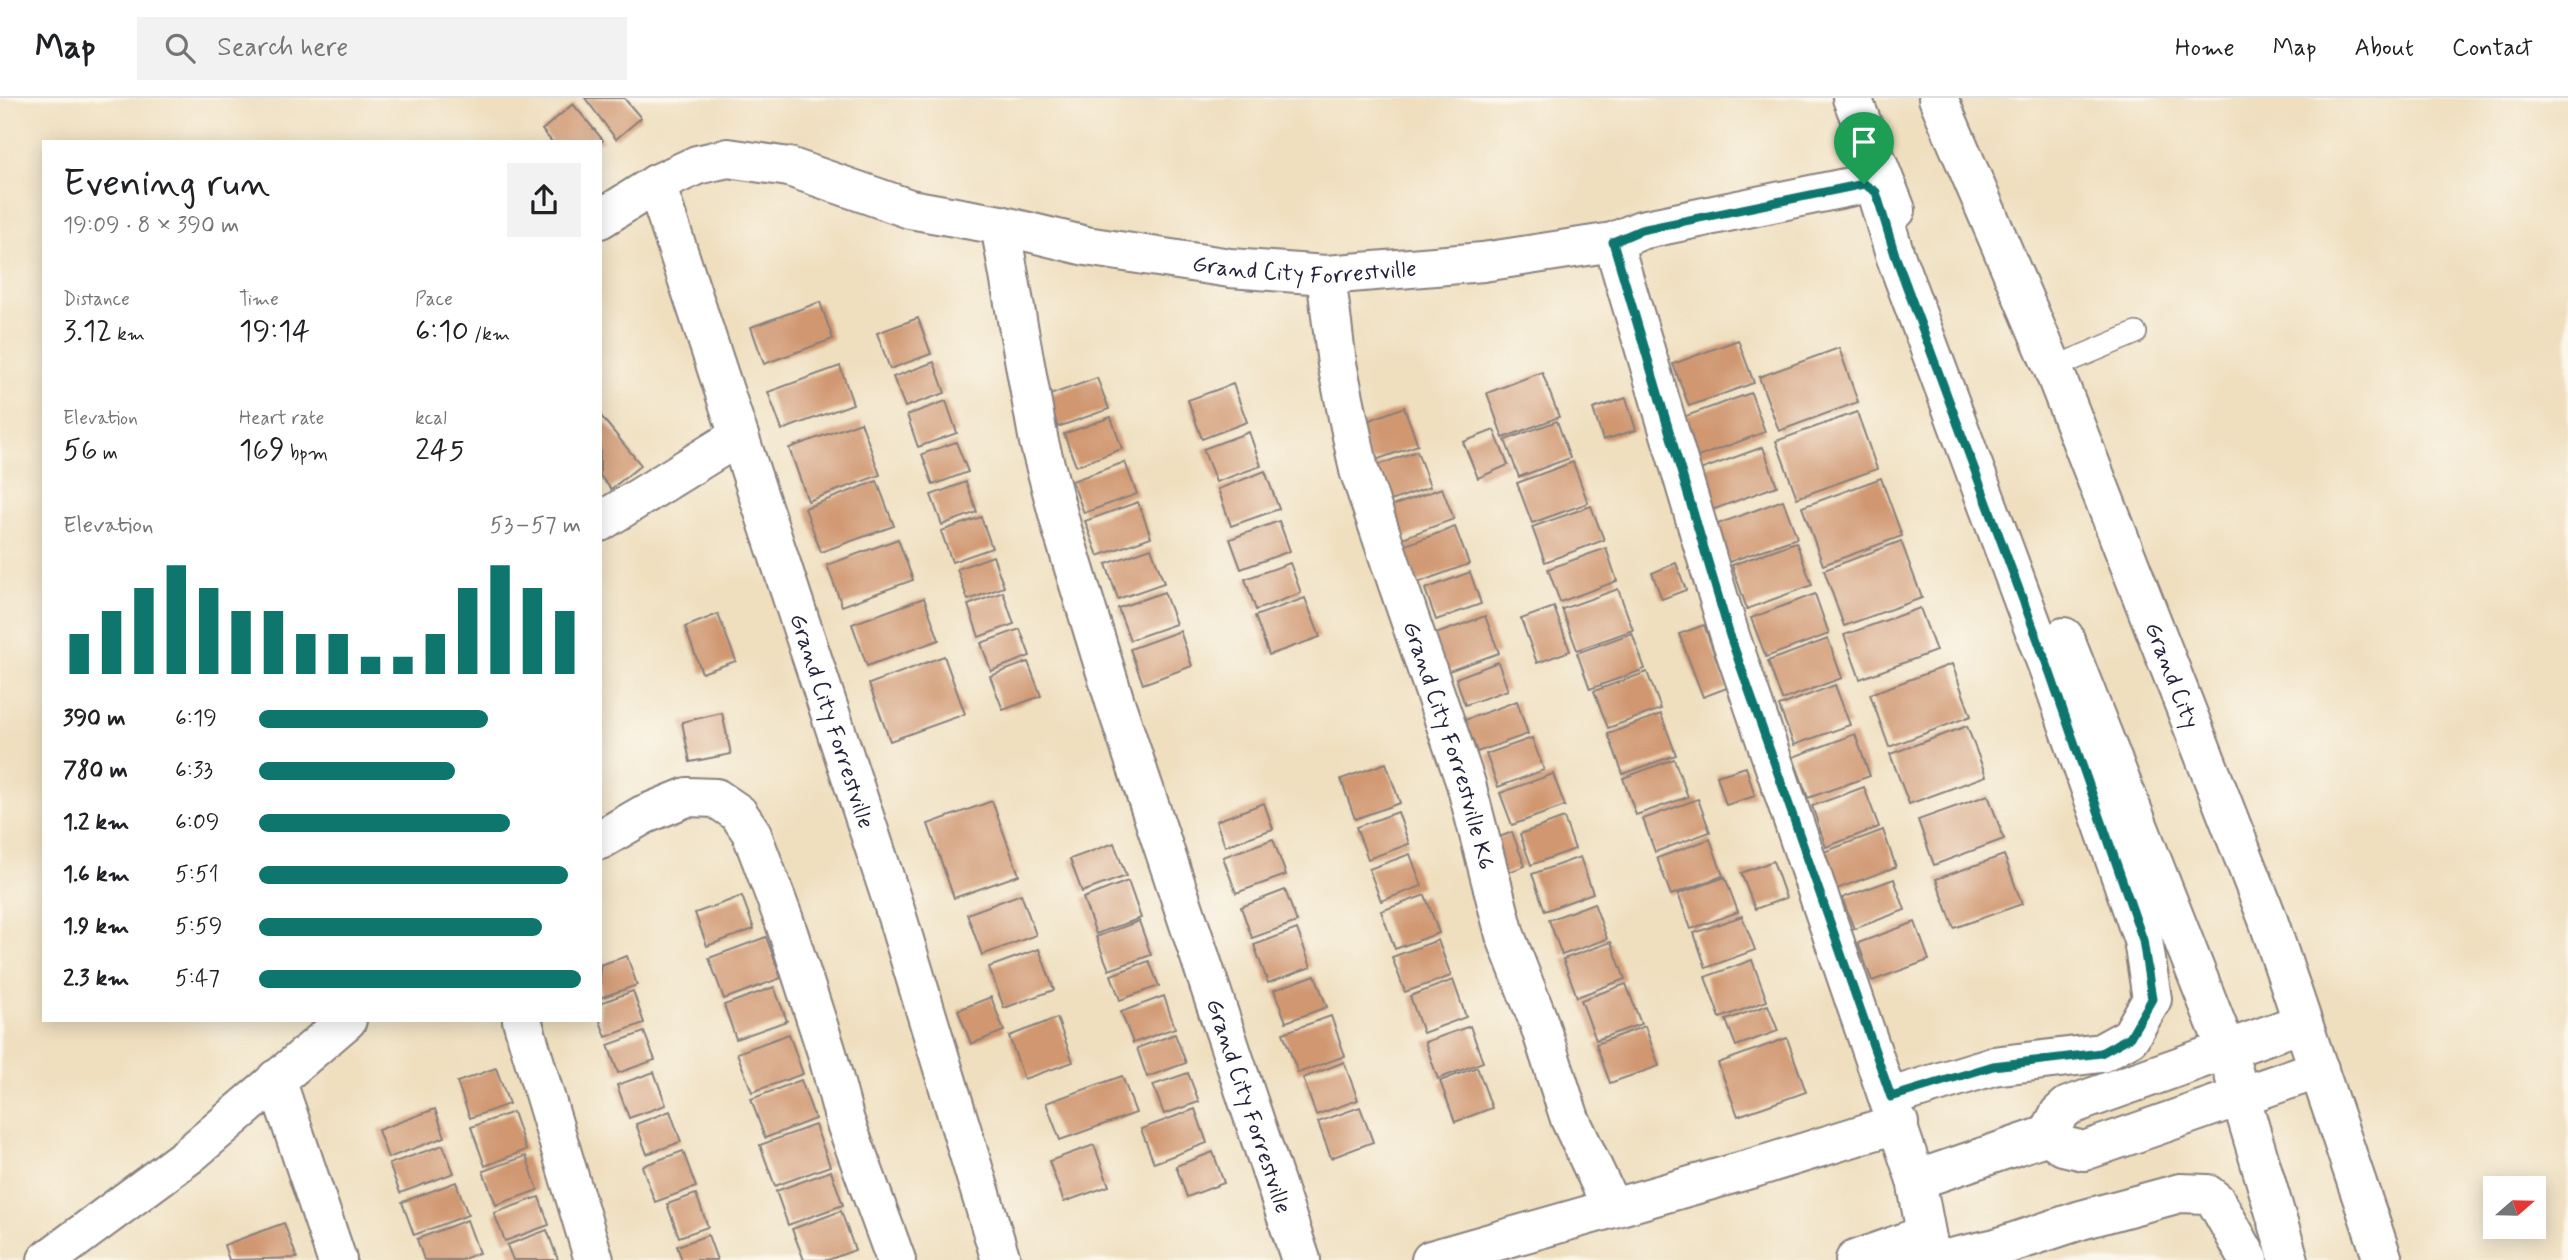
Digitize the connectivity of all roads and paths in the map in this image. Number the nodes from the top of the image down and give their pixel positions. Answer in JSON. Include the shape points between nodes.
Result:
{"nodes":[{"id":1,"x":1852,"y":98,"type":"edge"},
{"id":2,"x":1938,"y":98,"type":"edge"},
{"id":3,"x":656,"y":184,"type":"junction"},
{"id":4,"x":602,"y":218,"type":"edge"},
{"id":5,"x":1000,"y":225,"type":"junction"},
{"id":6,"x":1613,"y":242,"type":"junction"},
{"id":7,"x":1326,"y":275,"type":"junction"},
{"id":8,"x":2136,"y":332,"type":"dead end"},
{"id":9,"x":2053,"y":368,"type":"junction"},
{"id":10,"x":739,"y":436,"type":"junction"},
{"id":11,"x":602,"y":521,"type":"edge"},
{"id":12,"x":602,"y":839,"type":"edge"},
{"id":13,"x":345,"y":1022,"type":"edge"},
{"id":14,"x":523,"y":1022,"type":"edge"},
{"id":15,"x":2302,"y":1023,"type":"junction"},
{"id":16,"x":2227,"y":1051,"type":"junction"},
{"id":17,"x":2319,"y":1069,"type":"junction"},
{"id":18,"x":276,"y":1079,"type":"junction"},
{"id":19,"x":2241,"y":1095,"type":"junction"},
{"id":20,"x":1895,"y":1110,"type":"junction"},
{"id":21,"x":2048,"y":1135,"type":"junction"},
{"id":22,"x":1916,"y":1180,"type":"junction"},
{"id":23,"x":1611,"y":1206,"type":"junction"},
{"id":24,"x":83,"y":1249,"type":"edge"},
{"id":25,"x":1932,"y":1252,"type":"edge"},
{"id":26,"x":47,"y":1260,"type":"edge"},
{"id":27,"x":337,"y":1260,"type":"edge"},
{"id":28,"x":594,"y":1260,"type":"edge"},
{"id":29,"x":896,"y":1260,"type":"edge"},
{"id":30,"x":1001,"y":1260,"type":"edge"},
{"id":31,"x":1301,"y":1260,"type":"edge"},
{"id":32,"x":1431,"y":1260,"type":"edge"},
{"id":33,"x":1855,"y":1260,"type":"edge"},
{"id":34,"x":2249,"y":1260,"type":"edge"},
{"id":35,"x":2289,"y":1260,"type":"edge"},
{"id":36,"x":2383,"y":1260,"type":"edge"}],
"edges":[{"from":1,"to":16,"type":"street"},
{"from":2,"to":9,"type":"street","name":"Grand City"},
{"from":3,"to":4,"type":"street","name":"Grand City Forrestville"},
{"from":3,"to":5,"type":"street","name":"Grand City Forrestville","via":[[697,165],[728,158],[758,160],[910,209]]},
{"from":3,"to":10,"type":"street","name":"Grand City Forrestville"},
{"from":5,"to":7,"type":"street","name":"Grand City Forrestville","via":[[1086,246],[1217,266]]},
{"from":5,"to":31,"type":"street","name":"Grand City Forrestville","via":[[1039,442],[1062,529]]},
{"from":6,"to":7,"type":"street","name":"Grand City Forrestville","via":[[1483,262]]},
{"from":6,"to":20,"type":"street","via":[[1730,636]]},
{"from":6,"to":20,"type":"street","name":"Grand City Forrestville","via":[[1641,230],[1732,209],[1864,184],[1876,192],[2143,940],[2152,999],[2130,1037],[2101,1053],[1993,1066]]},
{"from":7,"to":23,"type":"street","name":"Grand City Forrestville K6","via":[[1337,364],[1359,470],[1466,784],[1505,935],[1570,1119]]},
{"from":8,"to":9,"type":"lane"},
{"from":9,"to":15,"type":"street","name":"Grand City","via":[[2267,917]]},
{"from":10,"to":11,"type":"street"},
{"from":10,"to":30,"type":"street","name":"Grand City Forrestville","via":[[895,910]]},
{"from":12,"to":29,"type":"street","via":[[687,797],[716,798],[738,813],[751,832],[784,920],[845,1122]]},
{"from":13,"to":18,"type":"street"},
{"from":14,"to":28,"type":"street"},
{"from":15,"to":16,"type":"street"},
{"from":15,"to":17,"type":"street","name":"Grand City"},
{"from":16,"to":19,"type":"street"},
{"from":16,"to":21,"type":"street","via":[[2068,1106]]},
{"from":17,"to":19,"type":"street"},
{"from":17,"to":36,"type":"street","name":"Grand City"},
{"from":18,"to":24,"type":"street"},
{"from":18,"to":27,"type":"street"},
{"from":19,"to":21,"type":"street","via":[[2084,1151],[2063,1146]]},
{"from":19,"to":35,"type":"street"},
{"from":20,"to":22,"type":"street"},
{"from":20,"to":23,"type":"street","name":"Grand City Forrestville","via":[[1757,1167]]},
{"from":21,"to":22,"type":"street"},
{"from":22,"to":25,"type":"street"},
{"from":23,"to":32,"type":"street","name":"Grand City Forrestville"},
{"from":24,"to":26,"type":"street"},
{"from":25,"to":33,"type":"street"},
{"from":25,"to":34,"type":"street","via":[[1996,1248],[2180,1193],[2207,1194],[2216,1201]]}]}
